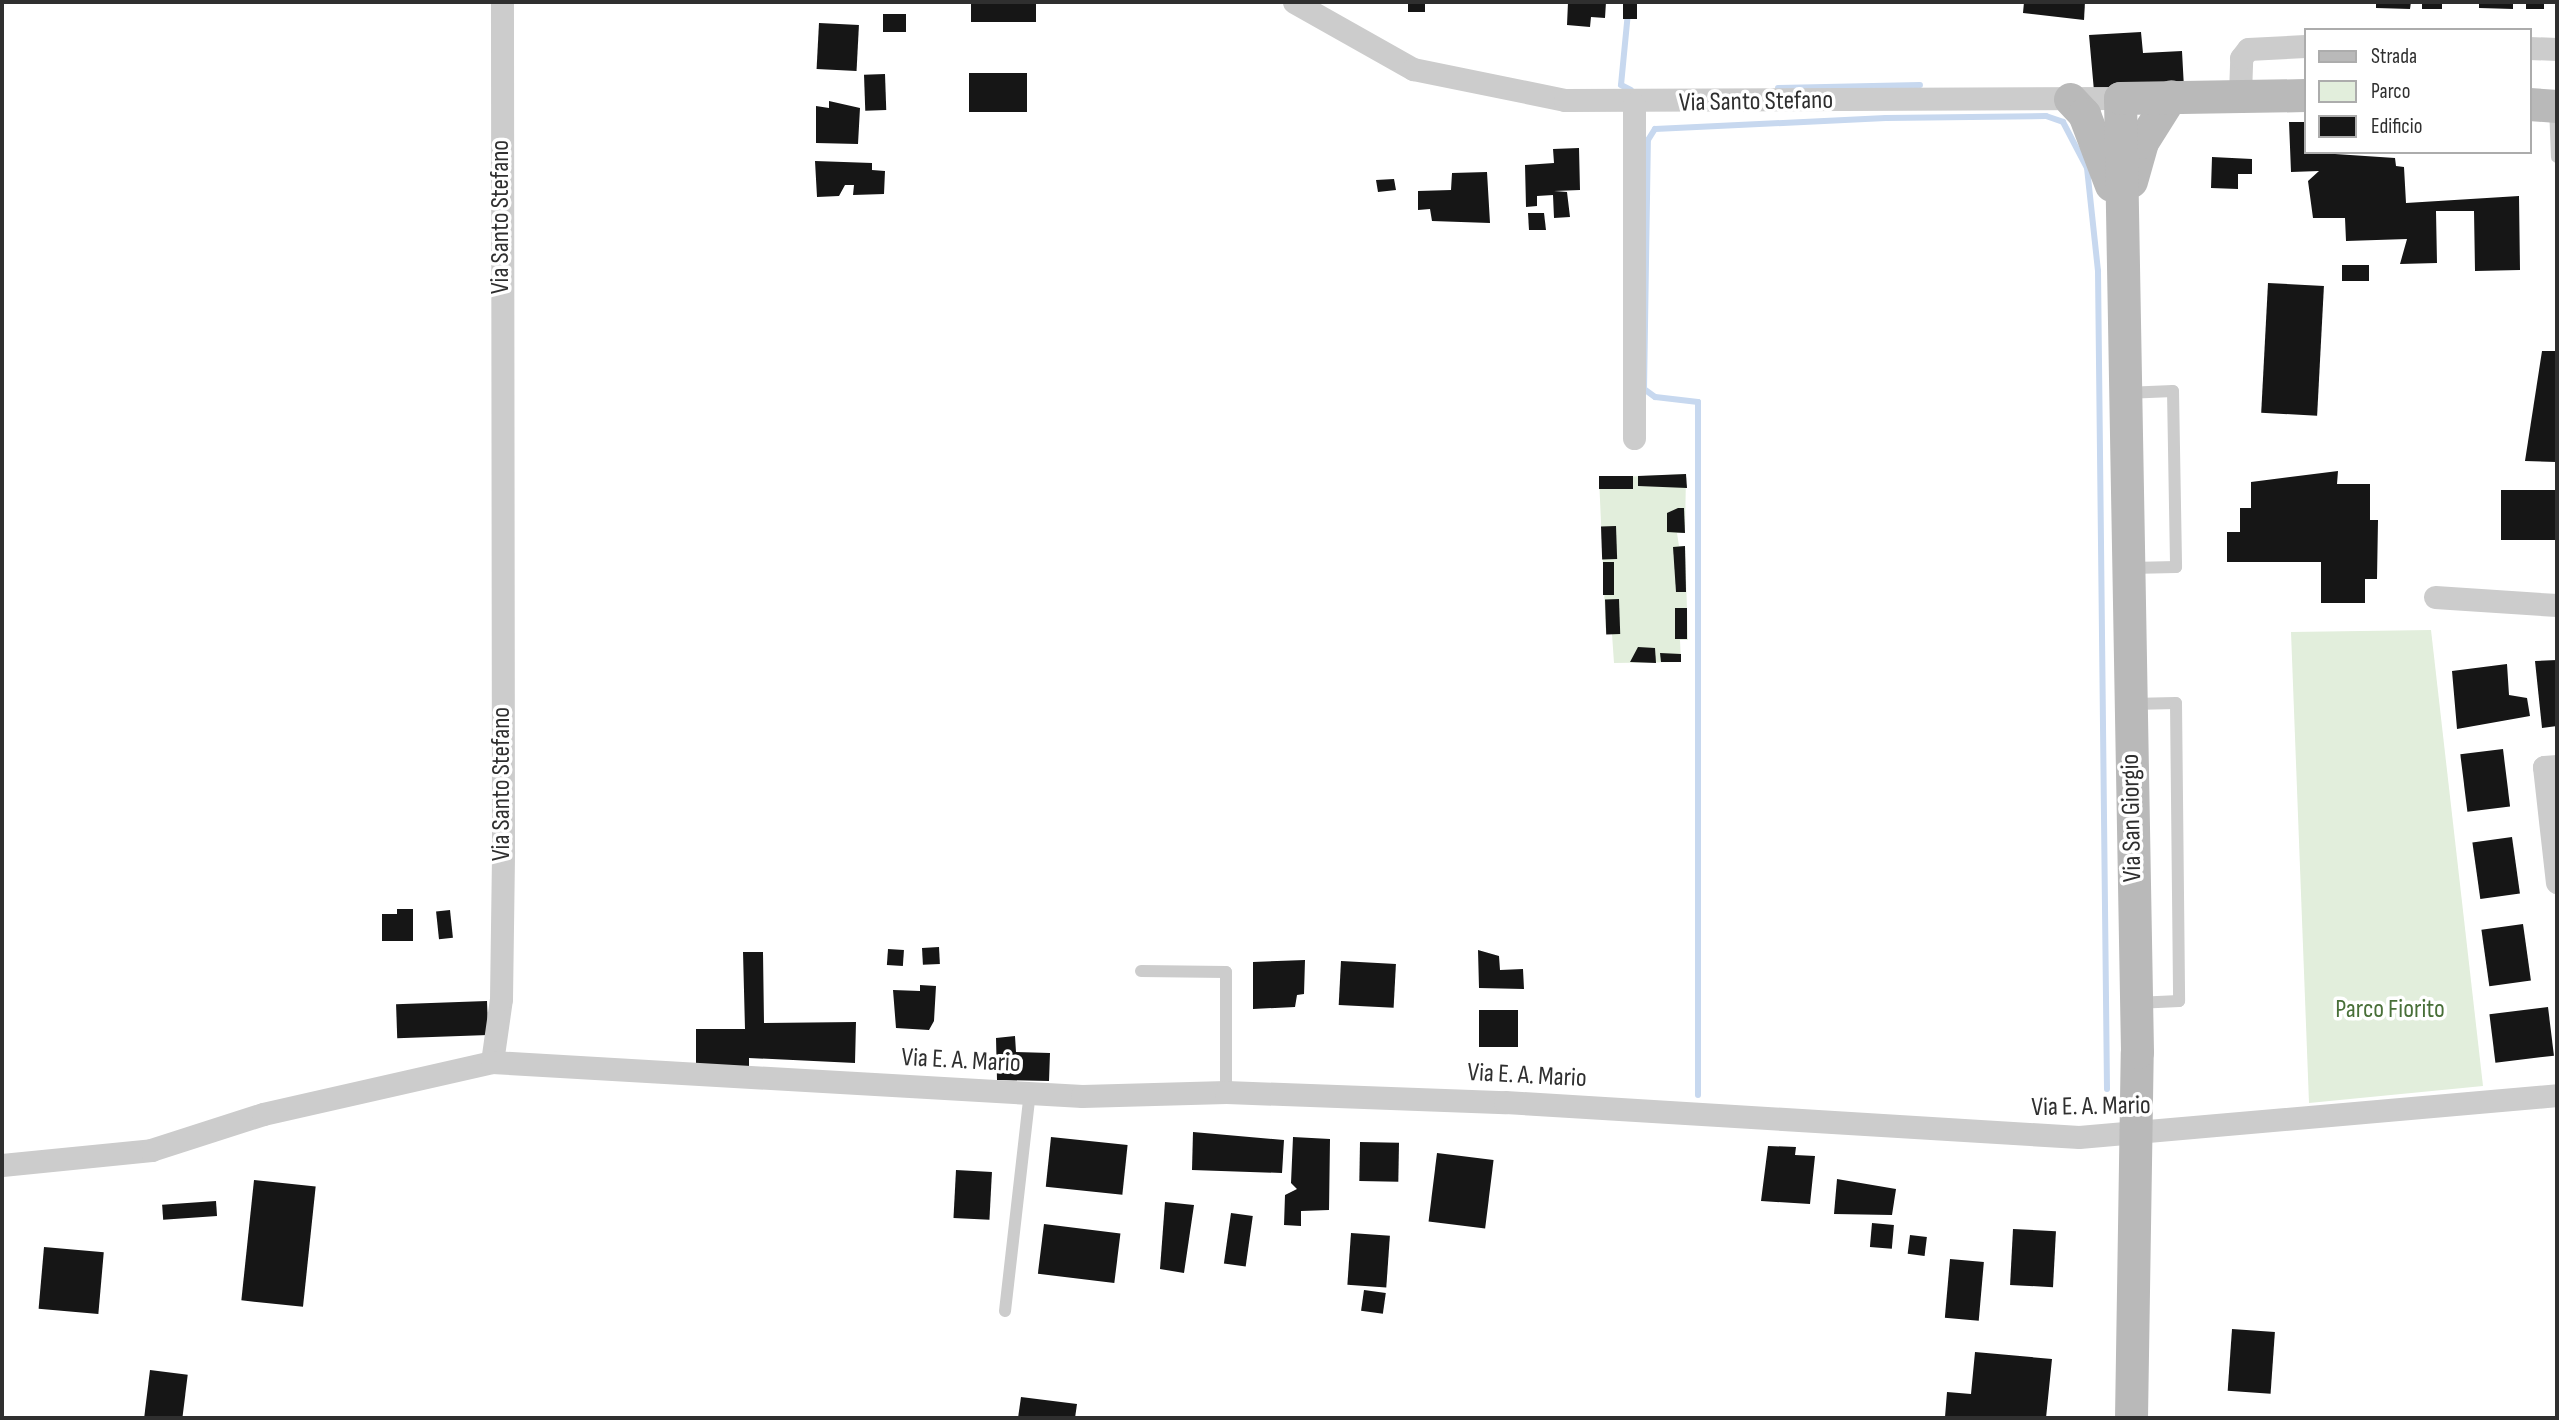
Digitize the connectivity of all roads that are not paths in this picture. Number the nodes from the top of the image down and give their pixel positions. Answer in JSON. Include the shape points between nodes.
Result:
{"nodes":[{"id":1,"x":502,"y":2,"type":"edge"},
{"id":2,"x":1294,"y":2,"type":"edge"},
{"id":3,"x":2304,"y":46,"type":"edge"},
{"id":4,"x":2531,"y":48,"type":"edge"},
{"id":5,"x":2557,"y":49,"type":"edge"},
{"id":6,"x":2240,"y":94,"type":"junction"},
{"id":7,"x":2304,"y":95,"type":"edge"},
{"id":8,"x":2171,"y":96,"type":"junction"},
{"id":9,"x":2120,"y":98,"type":"junction"},
{"id":10,"x":2070,"y":99,"type":"junction"},
{"id":11,"x":1634,"y":104,"type":"junction"},
{"id":12,"x":2547,"y":105,"type":"edge"},
{"id":13,"x":2557,"y":158,"type":"edge"},
{"id":14,"x":2122,"y":218,"type":"junction"},
{"id":15,"x":2124,"y":393,"type":"junction"},
{"id":16,"x":1634,"y":439,"type":"dead end"},
{"id":17,"x":2127,"y":569,"type":"junction"},
{"id":18,"x":2435,"y":597,"type":"dead end"},
{"id":19,"x":2557,"y":605,"type":"edge"},
{"id":20,"x":2129,"y":704,"type":"junction"},
{"id":21,"x":2557,"y":766,"type":"edge"},
{"id":22,"x":2557,"y":882,"type":"edge"},
{"id":23,"x":1141,"y":971,"type":"dead end"},
{"id":24,"x":2135,"y":1003,"type":"junction"},
{"id":25,"x":492,"y":1062,"type":"junction"},
{"id":26,"x":1030,"y":1093,"type":"junction"},
{"id":27,"x":1226,"y":1093,"type":"junction"},
{"id":28,"x":2557,"y":1095,"type":"edge"},
{"id":29,"x":2137,"y":1137,"type":"junction"},
{"id":30,"x":2,"y":1165,"type":"edge"},
{"id":31,"x":1006,"y":1311,"type":"dead end"},
{"id":32,"x":2131,"y":1418,"type":"edge"}],
"edges":[{"from":1,"to":25,"type":"street","name":"Via Santo Stefano","via":[[503,851],[501,999]]},
{"from":2,"to":11,"type":"street","name":"Via Santo Stefano","via":[[1375,53],[1452,81]]},
{"from":3,"to":6,"type":"street","via":[[2248,49],[2241,58]]},
{"from":4,"to":5,"type":"street"},
{"from":6,"to":7,"type":"street","name":"Via Santo Stefano"},
{"from":6,"to":8,"type":"street","name":"Via Santo Stefano"},
{"from":8,"to":9,"type":"street","name":"Via Santo Stefano"},
{"from":8,"to":14,"type":"street","name":"Via San Giorgio","via":[[2142,142]]},
{"from":9,"to":10,"type":"street","name":"Via Santo Stefano"},
{"from":9,"to":14,"type":"street","name":"Via San Giorgio"},
{"from":10,"to":11,"type":"street","name":"Via Santo Stefano"},
{"from":10,"to":14,"type":"street","name":"Via San Giorgio","via":[[2099,144]]},
{"from":11,"to":16,"type":"street"},
{"from":12,"to":13,"type":"lane"},
{"from":14,"to":15,"type":"street","name":"Via San Giorgio"},
{"from":15,"to":17,"type":"street","name":"Via San Giorgio"},
{"from":15,"to":17,"type":"lane","via":[[2173,391],[2176,567]]},
{"from":17,"to":20,"type":"street","name":"Via San Giorgio"},
{"from":18,"to":19,"type":"street"},
{"from":20,"to":24,"type":"street","name":"Via San Giorgio"},
{"from":20,"to":24,"type":"lane","via":[[2176,703],[2179,1001]]},
{"from":21,"to":22,"type":"street","via":[[2544,767]]},
{"from":23,"to":27,"type":"lane","via":[[1226,972]]},
{"from":24,"to":29,"type":"street","name":"Via San Giorgio"},
{"from":25,"to":26,"type":"street","name":"Via E. A. Mario"},
{"from":25,"to":30,"type":"street","via":[[263,1114],[151,1150]]},
{"from":26,"to":27,"type":"street","name":"Via E. A. Mario"},
{"from":26,"to":31,"type":"lane"},
{"from":27,"to":29,"type":"street","name":"Via E. A. Mario","via":[[1506,1102],[1991,1135]]},
{"from":28,"to":29,"type":"street","name":"Via E. A. Mario"},
{"from":29,"to":32,"type":"street","name":"Via San Giorgio"}]}
